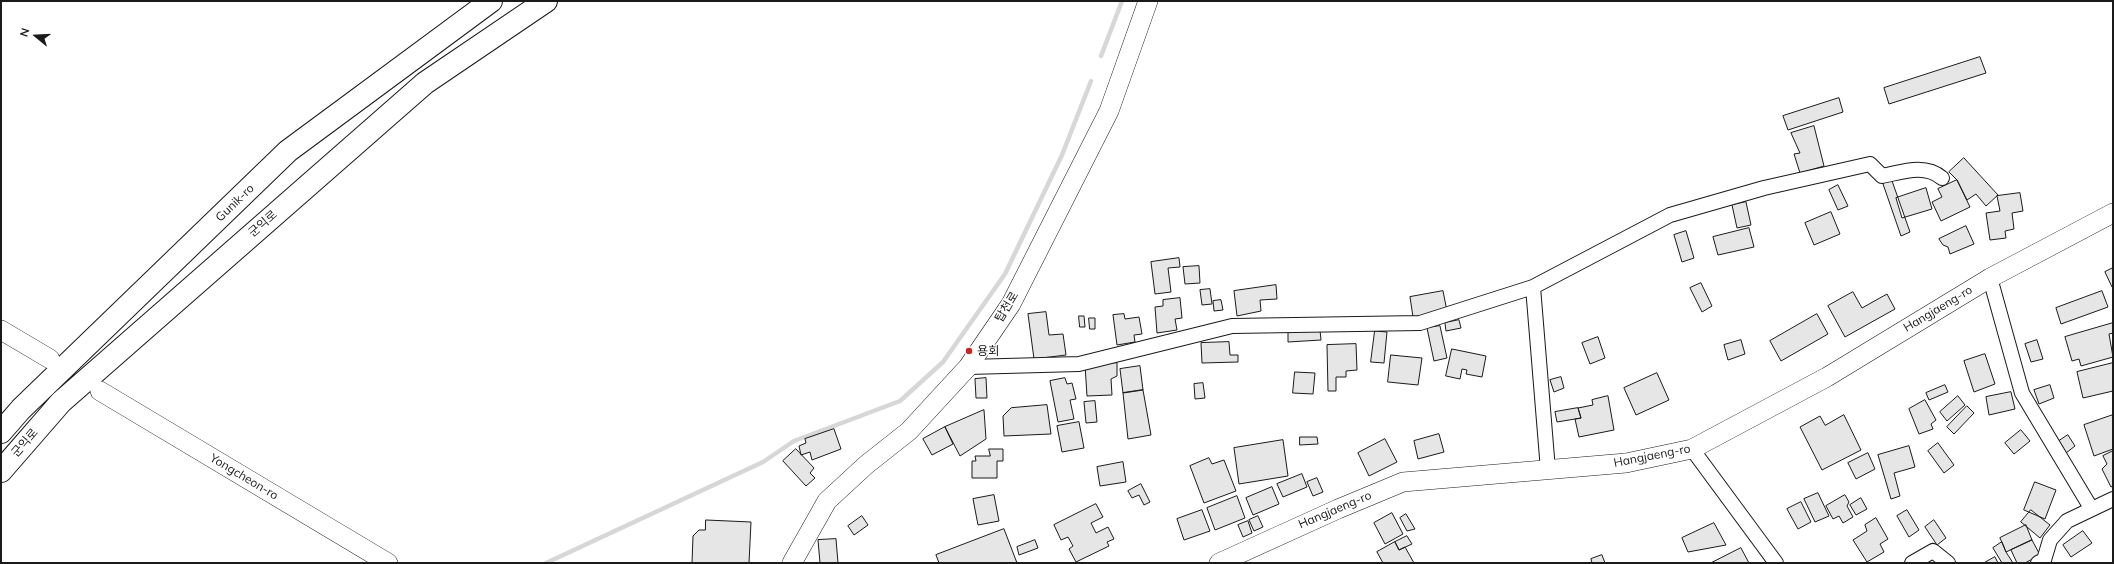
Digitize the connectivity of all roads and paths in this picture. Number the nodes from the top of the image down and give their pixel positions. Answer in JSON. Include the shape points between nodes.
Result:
{"nodes":[{"id":1,"x":491,"y":1,"type":"edge"},
{"id":2,"x":546,"y":1,"type":"edge"},
{"id":3,"x":1148,"y":1,"type":"edge"},
{"id":4,"x":1942,"y":178,"type":"dead end"},
{"id":5,"x":2113,"y":213,"type":"edge"},
{"id":6,"x":1990,"y":278,"type":"junction"},
{"id":7,"x":1533,"y":286,"type":"junction"},
{"id":8,"x":1,"y":330,"type":"edge"},
{"id":9,"x":50,"y":359,"type":"dead end"},
{"id":10,"x":968,"y":367,"type":"junction"},
{"id":11,"x":100,"y":391,"type":"dead end"},
{"id":12,"x":1,"y":432,"type":"edge"},
{"id":13,"x":1692,"y":449,"type":"junction"},
{"id":14,"x":1548,"y":470,"type":"junction"},
{"id":15,"x":1,"y":471,"type":"edge"},
{"id":16,"x":2113,"y":499,"type":"edge"},
{"id":17,"x":2092,"y":508,"type":"junction"},
{"id":18,"x":388,"y":563,"type":"edge"},
{"id":19,"x":792,"y":563,"type":"edge"},
{"id":20,"x":1219,"y":563,"type":"edge"},
{"id":21,"x":1776,"y":563,"type":"edge"},
{"id":22,"x":1912,"y":563,"type":"edge"},
{"id":23,"x":1948,"y":563,"type":"edge"},
{"id":24,"x":2038,"y":563,"type":"edge"}],
"edges":[{"from":1,"to":12,"type":"highway","name":"Gunik-ro","via":[[288,151],[21,408]]},
{"from":2,"to":15,"type":"highway","name":"군익로","via":[[425,83],[61,402]]},
{"from":3,"to":10,"type":"street","name":"탑천로","via":[[1109,111],[1011,304]]},
{"from":4,"to":7,"type":"street","via":[[1935,172],[1917,169],[1882,176],[1870,164],[1764,188],[1670,215]]},
{"from":5,"to":6,"type":"street","name":"Hangjaeng-ro"},
{"from":6,"to":13,"type":"street","name":"Hangjaeng-ro","via":[[1827,377]]},
{"from":6,"to":17,"type":"street","via":[[2022,393]]},
{"from":7,"to":10,"type":"street","via":[[1420,324],[1232,326],[1079,364]]},
{"from":7,"to":14,"type":"street"},
{"from":8,"to":9,"type":"street"},
{"from":10,"to":19,"type":"street","name":"탑천로","via":[[909,431],[826,501]]},
{"from":11,"to":18,"type":"street","name":"Yongcheon-ro"},
{"from":13,"to":14,"type":"street","name":"Hangjaeng-ro","via":[[1626,463]]},
{"from":13,"to":21,"type":"street"},
{"from":14,"to":20,"type":"street","name":"Hangjaeng-ro","via":[[1403,482],[1338,508]]},
{"from":16,"to":17,"type":"street"},
{"from":17,"to":24,"type":"street","via":[[2067,521],[2050,540],[2044,560]]},
{"from":22,"to":23,"type":"street","via":[[1933,551]]}]}
